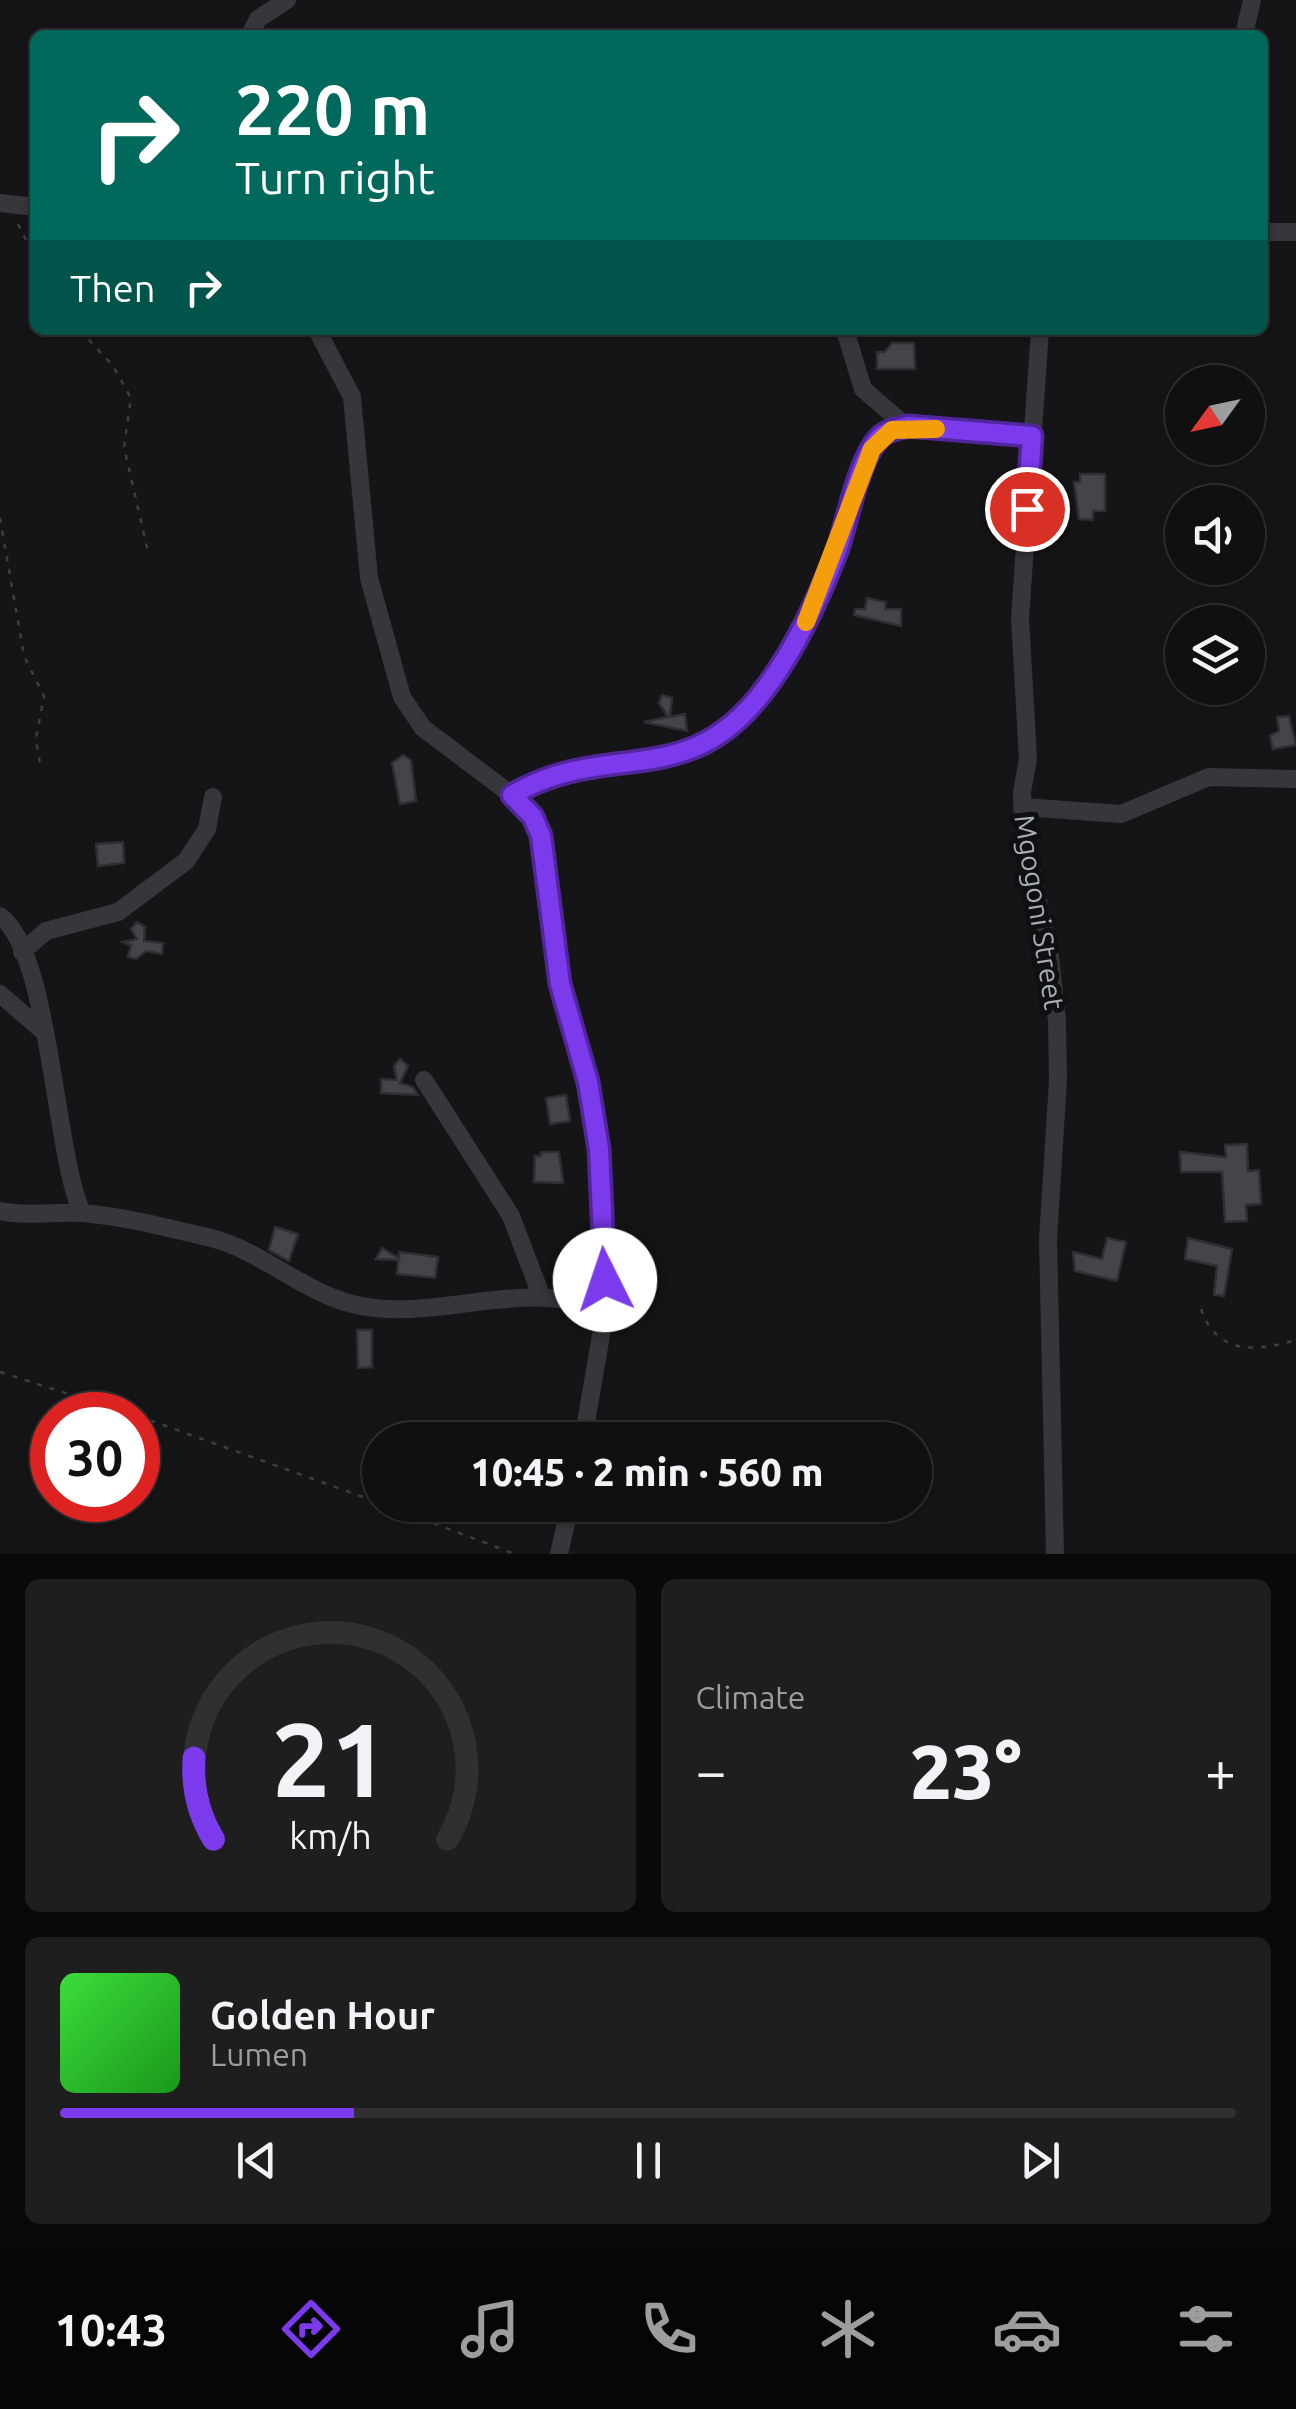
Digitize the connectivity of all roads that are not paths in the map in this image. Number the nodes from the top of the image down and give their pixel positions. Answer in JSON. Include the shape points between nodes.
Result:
{"nodes":[{"id":1,"x":287,"y":0,"type":"edge"},
{"id":2,"x":1252,"y":0,"type":"edge"},
{"id":3,"x":252,"y":30,"type":"edge"},
{"id":4,"x":1245,"y":30,"type":"edge"},
{"id":5,"x":4,"y":204,"type":"edge"},
{"id":6,"x":30,"y":207,"type":"edge"},
{"id":7,"x":1268,"y":232,"type":"edge"},
{"id":8,"x":1296,"y":232,"type":"edge"},
{"id":9,"x":319,"y":335,"type":"edge"},
{"id":10,"x":847,"y":335,"type":"edge"},
{"id":11,"x":1040,"y":335,"type":"edge"},
{"id":12,"x":908,"y":426,"type":"junction"},
{"id":13,"x":1032,"y":436,"type":"junction"},
{"id":14,"x":1296,"y":779,"type":"edge"},
{"id":15,"x":512,"y":795,"type":"junction"},
{"id":16,"x":212,"y":797,"type":"dead end"},
{"id":17,"x":1023,"y":807,"type":"junction"},
{"id":18,"x":0,"y":916,"type":"edge"},
{"id":19,"x":22,"y":952,"type":"junction"},
{"id":20,"x":0,"y":994,"type":"edge"},
{"id":21,"x":47,"y":1035,"type":"junction"},
{"id":22,"x":424,"y":1080,"type":"dead end"},
{"id":23,"x":0,"y":1210,"type":"edge"},
{"id":24,"x":82,"y":1213,"type":"junction"},
{"id":25,"x":541,"y":1295,"type":"junction"},
{"id":26,"x":605,"y":1312,"type":"junction"},
{"id":27,"x":586,"y":1422,"type":"edge"},
{"id":28,"x":567,"y":1522,"type":"edge"},
{"id":29,"x":560,"y":1554,"type":"edge"},
{"id":30,"x":1055,"y":1554,"type":"edge"}],
"edges":[{"from":1,"to":3,"type":"street"},
{"from":2,"to":4,"type":"street"},
{"from":5,"to":6,"type":"street"},
{"from":7,"to":8,"type":"street"},
{"from":9,"to":15,"type":"street","via":[[352,397],[370,578],[394,677],[424,728]]},
{"from":10,"to":12,"type":"street","via":[[863,389]]},
{"from":11,"to":13,"type":"street","name":"Mgogoni Street"},
{"from":12,"to":13,"type":"street"},
{"from":12,"to":15,"type":"street","via":[[880,437],[872,449],[819,597],[792,649],[734,727],[692,752],[559,774]]},
{"from":13,"to":17,"type":"street","name":"Mgogoni Street","via":[[1020,618],[1028,759]]},
{"from":14,"to":17,"type":"street","via":[[1208,776],[1121,814]]},
{"from":15,"to":26,"type":"street","via":[[541,836],[560,984],[588,1082],[599,1149]]},
{"from":16,"to":19,"type":"street","via":[[207,829],[186,861],[118,912],[46,931]]},
{"from":17,"to":30,"type":"street","name":"Mgogoni Street","via":[[1057,1021],[1048,1226]]},
{"from":18,"to":19,"type":"street"},
{"from":19,"to":21,"type":"street"},
{"from":20,"to":21,"type":"street"},
{"from":21,"to":24,"type":"street"},
{"from":22,"to":25,"type":"street","via":[[511,1216]]},
{"from":23,"to":24,"type":"street"},
{"from":24,"to":25,"type":"street","via":[[227,1243],[356,1305]]},
{"from":25,"to":26,"type":"street"},
{"from":26,"to":27,"type":"street"},
{"from":28,"to":29,"type":"street"}]}
